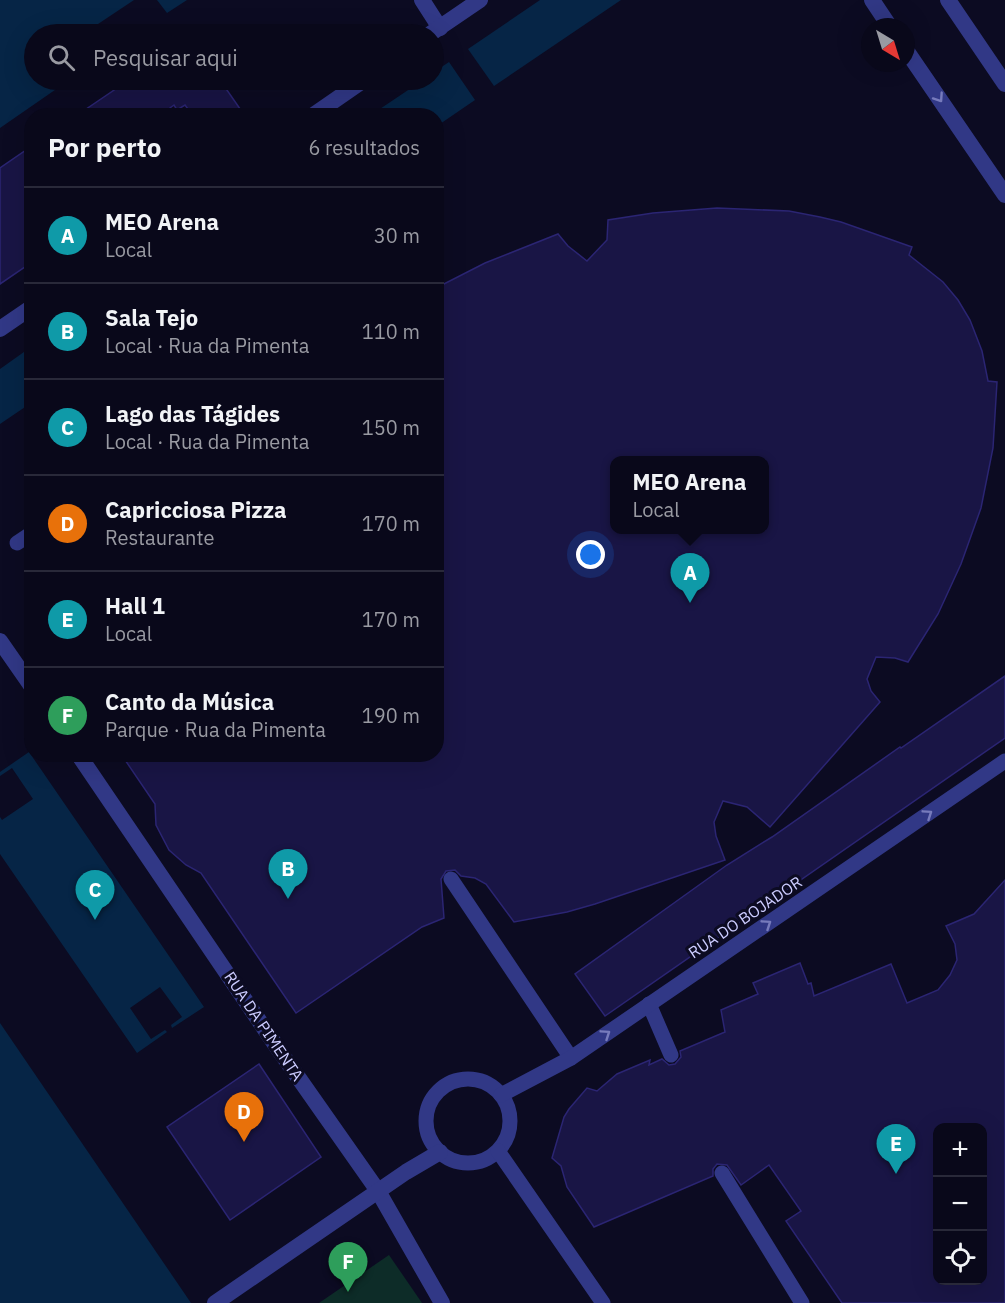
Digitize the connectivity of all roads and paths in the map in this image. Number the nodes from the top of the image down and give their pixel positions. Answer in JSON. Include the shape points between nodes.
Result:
{"nodes":[{"id":1,"x":422,"y":0,"type":"edge"},
{"id":2,"x":480,"y":0,"type":"edge"},
{"id":3,"x":872,"y":0,"type":"edge"},
{"id":4,"x":948,"y":0,"type":"edge"},
{"id":5,"x":884,"y":18,"type":"edge"},
{"id":6,"x":432,"y":24,"type":"edge"},
{"id":7,"x":444,"y":25,"type":"edge"},
{"id":8,"x":915,"y":63,"type":"edge"},
{"id":9,"x":1005,"y":84,"type":"edge"},
{"id":10,"x":350,"y":90,"type":"edge"},
{"id":11,"x":324,"y":108,"type":"edge"},
{"id":12,"x":1005,"y":195,"type":"edge"},
{"id":13,"x":24,"y":312,"type":"edge"},
{"id":14,"x":0,"y":329,"type":"edge"},
{"id":15,"x":24,"y":538,"type":"edge"},
{"id":16,"x":17,"y":543,"type":"dead end"},
{"id":17,"x":0,"y":641,"type":"edge"},
{"id":18,"x":24,"y":676,"type":"edge"},
{"id":19,"x":1005,"y":761,"type":"edge"},
{"id":20,"x":83,"y":762,"type":"edge"},
{"id":21,"x":451,"y":879,"type":"dead end"},
{"id":22,"x":649,"y":1004,"type":"junction"},
{"id":23,"x":671,"y":1055,"type":"dead end"},
{"id":24,"x":571,"y":1058,"type":"junction"},
{"id":25,"x":501,"y":1095,"type":"junction"},
{"id":26,"x":498,"y":1151,"type":"junction"},
{"id":27,"x":440,"y":1152,"type":"junction"},
{"id":28,"x":722,"y":1173,"type":"dead end"},
{"id":29,"x":378,"y":1191,"type":"junction"},
{"id":30,"x":215,"y":1303,"type":"edge"},
{"id":31,"x":442,"y":1303,"type":"edge"},
{"id":32,"x":603,"y":1303,"type":"edge"},
{"id":33,"x":802,"y":1303,"type":"edge"}],
"edges":[{"from":1,"to":6,"type":"street"},
{"from":2,"to":7,"type":"street"},
{"from":3,"to":5,"type":"street"},
{"from":4,"to":9,"type":"street"},
{"from":8,"to":12,"type":"street","one_way":true},
{"from":10,"to":11,"type":"street"},
{"from":13,"to":14,"type":"street"},
{"from":15,"to":16,"type":"lane"},
{"from":17,"to":18,"type":"street"},
{"from":22,"to":19,"type":"lane","name":"RUA DO BOJADOR","one_way":true},
{"from":20,"to":29,"type":"street","name":"RUA DA PIMENTA"},
{"from":21,"to":24,"type":"lane"},
{"from":22,"to":23,"type":"lane"},
{"from":24,"to":22,"type":"lane","name":"RUA DO BOJADOR","one_way":true},
{"from":24,"to":25,"type":"lane","name":"RUA DO BOJADOR"},
{"from":25,"to":26,"type":"lane","via":[[510,1123],[507,1138]]},
{"from":25,"to":27,"type":"lane","via":[[478,1081],[452,1083],[440,1090],[427,1114],[431,1141]]},
{"from":26,"to":27,"type":"lane","via":[[471,1163],[454,1161]]},
{"from":26,"to":32,"type":"lane"},
{"from":27,"to":29,"type":"street"},
{"from":28,"to":33,"type":"lane"},
{"from":29,"to":30,"type":"street"},
{"from":29,"to":31,"type":"street","name":"RUA DA PIMENTA"}]}
